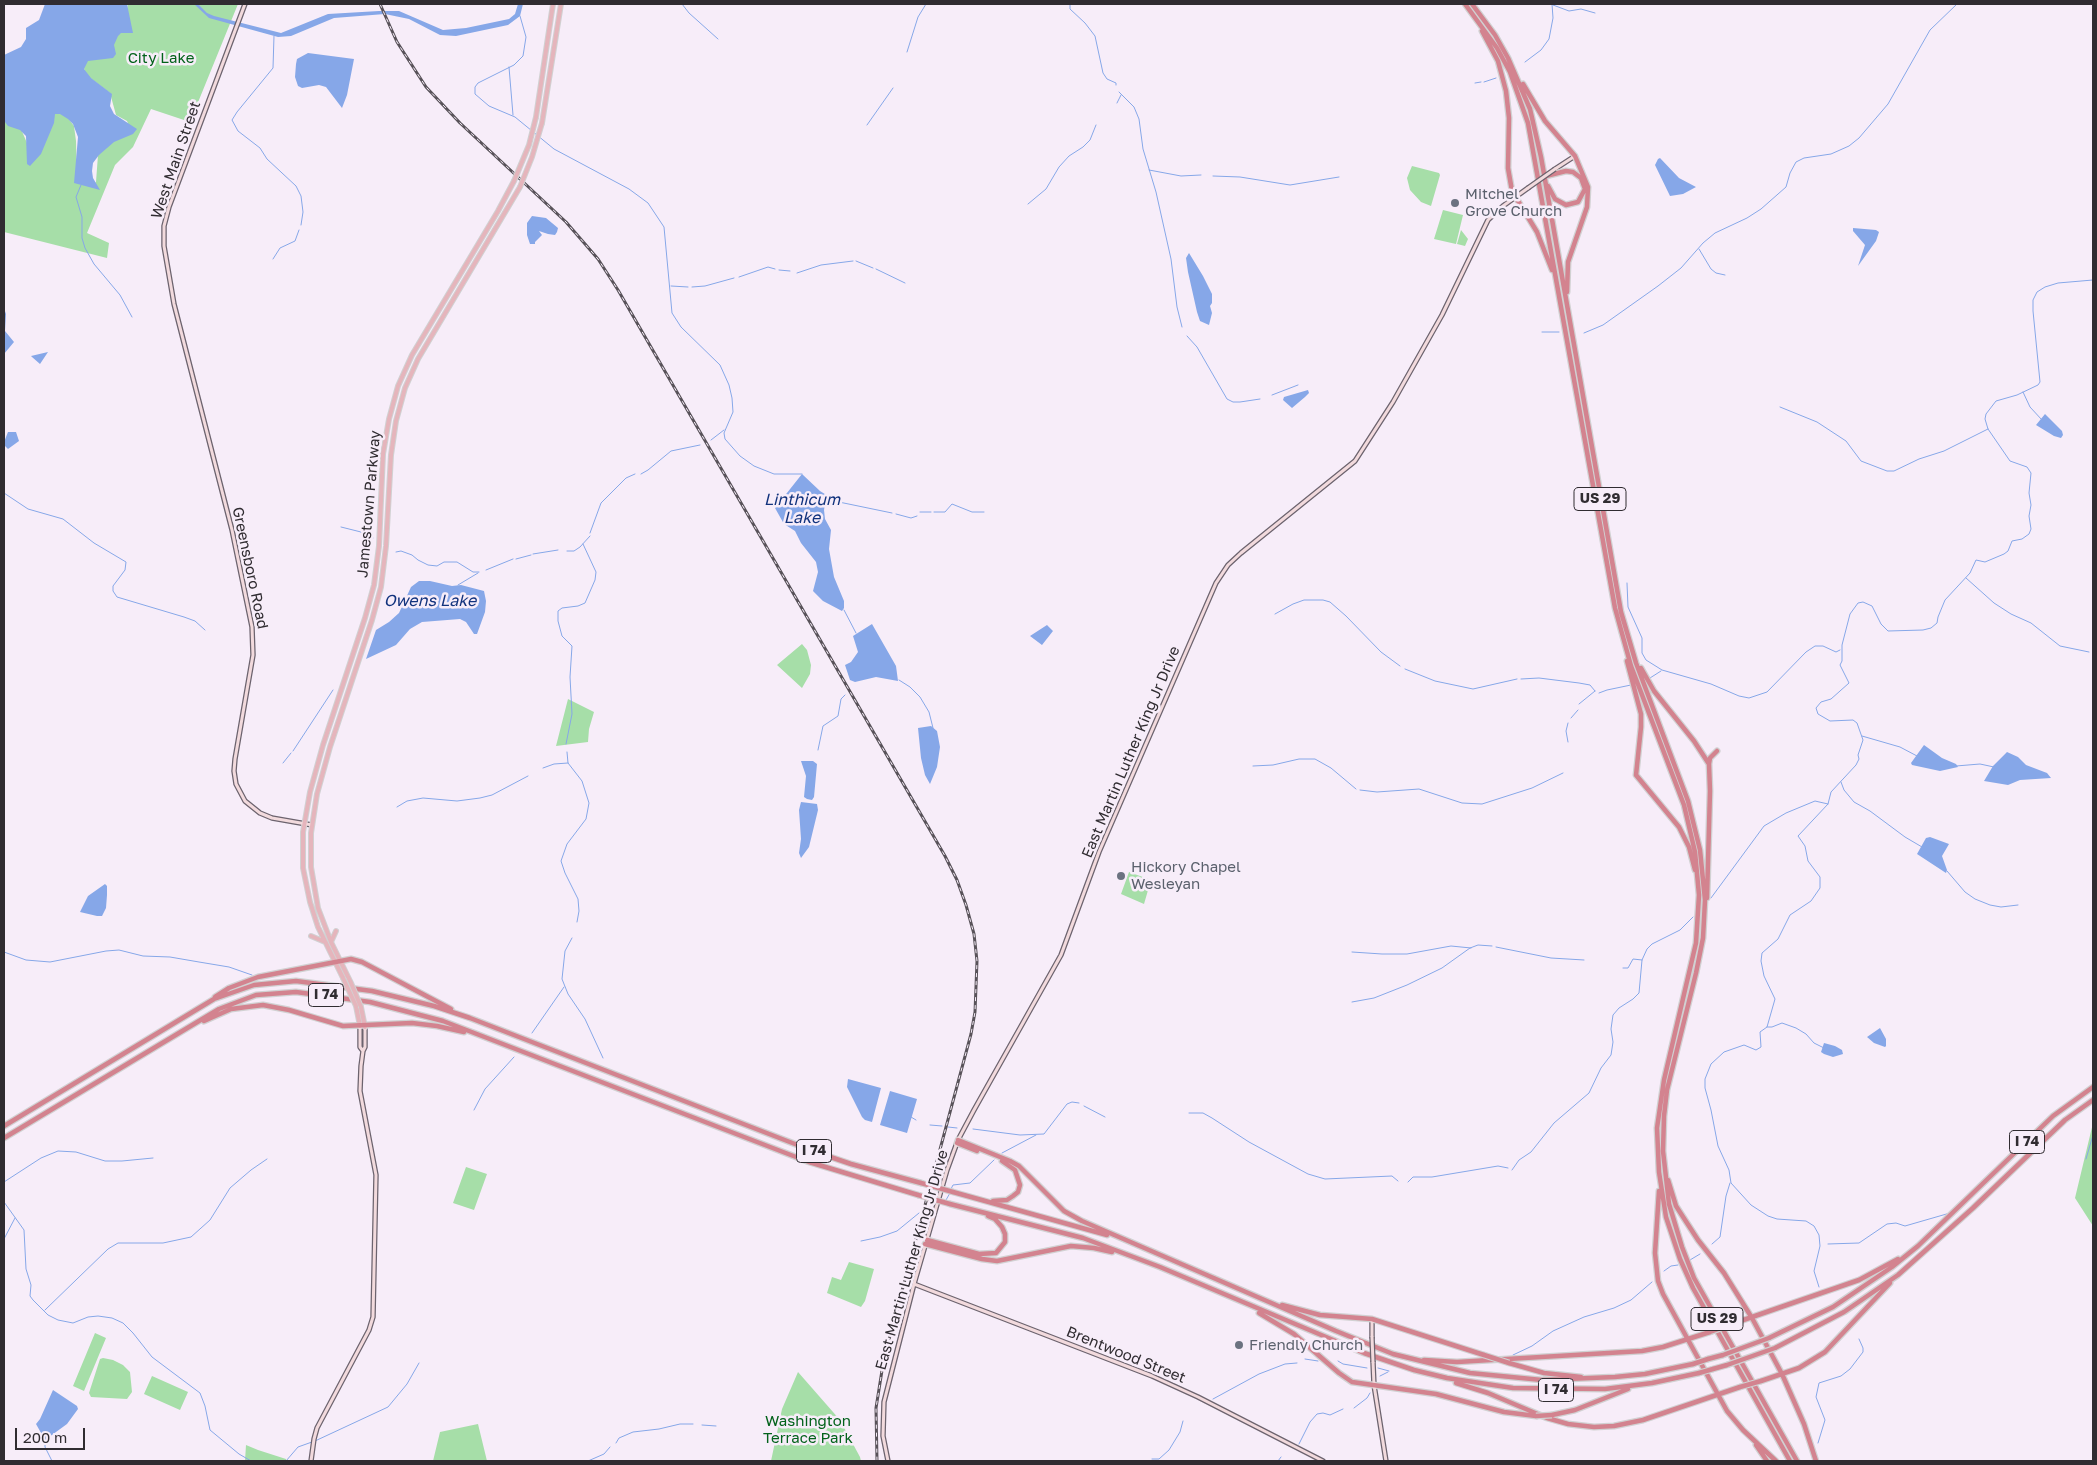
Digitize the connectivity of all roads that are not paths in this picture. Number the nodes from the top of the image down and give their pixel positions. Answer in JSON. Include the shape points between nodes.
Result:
{"nodes":[{"id":1,"x":246,"y":4,"type":"edge"},
{"id":2,"x":553,"y":4,"type":"edge"},
{"id":3,"x":561,"y":4,"type":"edge"},
{"id":4,"x":1464,"y":4,"type":"edge"},
{"id":5,"x":1472,"y":4,"type":"edge"},
{"id":6,"x":1468,"y":9,"type":"junction"},
{"id":7,"x":1508,"y":58,"type":"junction"},
{"id":8,"x":1575,"y":156,"type":"junction"},
{"id":9,"x":1545,"y":173,"type":"junction"},
{"id":10,"x":1515,"y":198,"type":"junction"},
{"id":11,"x":1560,"y":299,"type":"junction"},
{"id":12,"x":1570,"y":321,"type":"junction"},
{"id":13,"x":202,"y":416,"type":"joint"},
{"id":14,"x":1623,"y":640,"type":"junction"},
{"id":15,"x":1632,"y":649,"type":"junction"},
{"id":16,"x":1717,"y":751,"type":"dead end"},
{"id":17,"x":1709,"y":764,"type":"junction"},
{"id":18,"x":304,"y":823,"type":"junction"},
{"id":19,"x":312,"y":824,"type":"junction"},
{"id":20,"x":1698,"y":886,"type":"junction"},
{"id":21,"x":1704,"y":916,"type":"junction"},
{"id":22,"x":318,"y":927,"type":"junction"},
{"id":23,"x":336,"y":931,"type":"dead end"},
{"id":24,"x":325,"y":942,"type":"junction"},
{"id":25,"x":331,"y":942,"type":"junction"},
{"id":26,"x":338,"y":961,"type":"junction"},
{"id":27,"x":199,"y":1008,"type":"junction"},
{"id":28,"x":470,"y":1018,"type":"junction"},
{"id":29,"x":362,"y":1027,"type":"junction"},
{"id":30,"x":178,"y":1033,"type":"junction"},
{"id":31,"x":478,"y":1035,"type":"junction"},
{"id":32,"x":2093,"y":1088,"type":"edge"},
{"id":33,"x":2093,"y":1100,"type":"edge"},
{"id":34,"x":4,"y":1126,"type":"edge"},
{"id":35,"x":4,"y":1138,"type":"edge"},
{"id":36,"x":958,"y":1142,"type":"junction"},
{"id":37,"x":1664,"y":1166,"type":"junction"},
{"id":38,"x":1659,"y":1172,"type":"junction"},
{"id":39,"x":980,"y":1199,"type":"junction"},
{"id":40,"x":977,"y":1211,"type":"junction"},
{"id":41,"x":1123,"y":1240,"type":"junction"},
{"id":42,"x":926,"y":1242,"type":"junction"},
{"id":43,"x":1918,"y":1246,"type":"junction"},
{"id":44,"x":1127,"y":1254,"type":"junction"},
{"id":45,"x":1898,"y":1275,"type":"junction"},
{"id":46,"x":914,"y":1284,"type":"junction"},
{"id":47,"x":1252,"y":1295,"type":"junction"},
{"id":48,"x":1234,"y":1299,"type":"junction"},
{"id":49,"x":1752,"y":1318,"type":"junction"},
{"id":50,"x":1372,"y":1319,"type":"junction"},
{"id":51,"x":1688,"y":1338,"type":"junction"},
{"id":52,"x":1393,"y":1354,"type":"junction"},
{"id":53,"x":1414,"y":1370,"type":"junction"},
{"id":54,"x":1782,"y":1374,"type":"junction"},
{"id":55,"x":1615,"y":1377,"type":"junction"},
{"id":56,"x":1652,"y":1383,"type":"junction"},
{"id":57,"x":1374,"y":1384,"type":"junction"},
{"id":58,"x":1718,"y":1395,"type":"junction"},
{"id":59,"x":1746,"y":1433,"type":"junction"},
{"id":60,"x":312,"y":1461,"type":"edge"},
{"id":61,"x":888,"y":1461,"type":"edge"},
{"id":62,"x":1323,"y":1461,"type":"edge"},
{"id":63,"x":1386,"y":1461,"type":"edge"},
{"id":64,"x":1767,"y":1461,"type":"edge"},
{"id":65,"x":1776,"y":1461,"type":"edge"},
{"id":66,"x":1790,"y":1461,"type":"edge"},
{"id":67,"x":1797,"y":1461,"type":"edge"},
{"id":68,"x":1816,"y":1461,"type":"edge"}],
"edges":[{"from":1,"to":13,"type":"main road","name":"West Main Street","via":[[169,207],[164,231],[164,252],[174,302]]},
{"from":2,"to":18,"type":"main road","name":"Jamestown Parkway","bridge":true,"via":[[536,117],[514,181],[416,348],[395,394],[384,445],[378,555],[372,594],[322,745]]},
{"from":3,"to":19,"type":"main road","name":"Jamestown Parkway","bridge":true,"via":[[542,123],[532,157],[520,186],[422,351],[402,396],[392,446],[386,556],[381,587],[335,729]]},
{"from":4,"to":6,"type":"highway","number":"US 29"},
{"from":5,"to":7,"type":"highway","number":"US 29"},
{"from":6,"to":10,"type":"highway","via":[[1494,53],[1504,81],[1509,118],[1508,174]]},
{"from":6,"to":11,"type":"highway","number":"US 29","via":[[1497,48],[1525,112]]},
{"from":7,"to":8,"type":"highway","via":[[1538,112]]},
{"from":7,"to":9,"type":"highway","number":"US 29","via":[[1530,109]]},
{"from":8,"to":9,"type":"main road","name":"East Martin Luther King Jr Drive","bridge":true},
{"from":8,"to":12,"type":"highway","via":[[1589,194],[1568,262]]},
{"from":9,"to":9,"type":"highway","bridge":true,"via":[[1554,175],[1566,171],[1579,175],[1584,185],[1581,200],[1570,205],[1558,202],[1548,188]]},
{"from":9,"to":10,"type":"main road","name":"East Martin Luther King Jr Drive","bridge":true},
{"from":9,"to":12,"type":"highway","number":"US 29"},
{"from":10,"to":11,"type":"highway","via":[[1543,244]]},
{"from":10,"to":36,"type":"main road","name":"East Martin Luther King Jr Drive","via":[[1488,220],[1439,320],[1355,461],[1241,553],[1216,583],[1099,852],[1061,955]]},
{"from":11,"to":14,"type":"highway","number":"US 29","via":[[1610,587]]},
{"from":12,"to":15,"type":"highway","number":"US 29","via":[[1616,586]]},
{"from":13,"to":18,"type":"main road","name":"Greensboro Road","via":[[232,530],[253,636],[252,663],[234,764],[235,782],[245,801],[260,813]]},
{"from":14,"to":20,"type":"highway","number":"US 29","via":[[1684,805],[1695,852]]},
{"from":14,"to":20,"type":"highway","via":[[1641,714],[1636,775],[1679,826],[1692,856]]},
{"from":15,"to":17,"type":"highway","via":[[1654,691]]},
{"from":15,"to":21,"type":"highway","number":"US 29","via":[[1695,825],[1704,874]]},
{"from":16,"to":17,"type":"highway"},
{"from":17,"to":21,"type":"highway","via":[[1710,862]]},
{"from":18,"to":19,"type":"main road","name":"Greensboro Road"},
{"from":18,"to":22,"type":"main road","name":"Jamestown Parkway","via":[[304,876]]},
{"from":19,"to":25,"type":"main road","name":"Jamestown Parkway","via":[[312,883]]},
{"from":20,"to":38,"type":"highway","number":"US 29","via":[[1696,943],[1662,1094],[1657,1137]]},
{"from":21,"to":37,"type":"highway","number":"US 29","via":[[1696,973],[1666,1097]]},
{"from":22,"to":24,"type":"main road","name":"Jamestown Parkway"},
{"from":22,"to":24,"type":"main road","via":[[311,936]]},
{"from":23,"to":25,"type":"main road"},
{"from":24,"to":26,"type":"main road","name":"Jamestown Parkway"},
{"from":25,"to":26,"type":"main road","name":"Jamestown Parkway"},
{"from":26,"to":27,"type":"highway","via":[[248,980],[223,991]]},
{"from":26,"to":28,"type":"highway","via":[[359,960],[420,995]]},
{"from":26,"to":29,"type":"main road","name":"Jamestown Parkway","bridge":true},
{"from":26,"to":29,"type":"main road","name":"Jamestown Parkway","bridge":true,"via":[[361,1007]]},
{"from":27,"to":28,"type":"highway","number":"I 74","via":[[246,987],[296,981],[385,993]]},
{"from":27,"to":34,"type":"highway","number":"I 74"},
{"from":28,"to":39,"type":"highway","number":"I 74","bridge":true,"via":[[813,1151]]},
{"from":29,"to":30,"type":"highway","via":[[339,1026],[282,1008],[256,1005],[225,1011]]},
{"from":29,"to":31,"type":"highway","via":[[418,1024]]},
{"from":29,"to":60,"type":"main road","name":"Jamestown Parkway","via":[[360,1086],[376,1175],[373,1317],[318,1428]]},
{"from":30,"to":31,"type":"highway","number":"I 74","via":[[241,1000],[296,992],[388,1005]]},
{"from":30,"to":35,"type":"highway","number":"I 74"},
{"from":31,"to":40,"type":"highway","number":"I 74","bridge":true,"via":[[809,1162]]},
{"from":32,"to":43,"type":"highway","number":"I 74","via":[[2054,1116]]},
{"from":33,"to":45,"type":"highway","number":"I 74","via":[[2065,1120]]},
{"from":36,"to":39,"type":"highway","via":[[1006,1162],[1020,1178],[1020,1185],[1013,1196],[997,1201]]},
{"from":36,"to":41,"type":"highway","via":[[1014,1164],[1064,1211]]},
{"from":36,"to":42,"type":"main road","name":"East Martin Luther King Jr Drive"},
{"from":37,"to":49,"type":"highway","via":[[1676,1206],[1724,1272]]},
{"from":37,"to":67,"type":"highway","number":"US 29","via":[[1671,1215],[1691,1271]]},
{"from":38,"to":51,"type":"highway","via":[[1655,1253],[1658,1281]]},
{"from":38,"to":66,"type":"highway","number":"US 29","via":[[1666,1217],[1687,1275]]},
{"from":39,"to":41,"type":"highway","number":"I 74"},
{"from":40,"to":42,"type":"highway","via":[[995,1219],[1002,1227],[1004,1242],[996,1253],[979,1254]]},
{"from":40,"to":44,"type":"highway","number":"I 74","via":[[1083,1238]]},
{"from":41,"to":47,"type":"highway","number":"I 74"},
{"from":42,"to":44,"type":"highway","via":[[997,1261],[1071,1246]]},
{"from":42,"to":46,"type":"main road","name":"East Martin Luther King Jr Drive"},
{"from":43,"to":49,"type":"highway","via":[[1874,1274]]},
{"from":43,"to":55,"type":"highway","number":"I 74","bridge":true,"via":[[1833,1307],[1769,1338],[1693,1364]]},
{"from":44,"to":48,"type":"highway","number":"I 74"},
{"from":45,"to":54,"type":"highway","via":[[1825,1352]]},
{"from":45,"to":56,"type":"highway","number":"I 74","bridge":true,"via":[[1844,1312],[1775,1348],[1699,1373]]},
{"from":46,"to":61,"type":"main road","name":"East Martin Luther King Jr Drive","via":[[884,1402],[883,1436]]},
{"from":46,"to":62,"type":"main road","name":"Brentwood Street","via":[[1152,1376]]},
{"from":47,"to":50,"type":"highway","via":[[1310,1313]]},
{"from":47,"to":52,"type":"highway","number":"I 74"},
{"from":48,"to":53,"type":"highway","number":"I 74","via":[[1357,1351]]},
{"from":48,"to":57,"type":"highway","via":[[1294,1334],[1344,1377],[1357,1383]]},
{"from":49,"to":51,"type":"highway","bridge":true},
{"from":49,"to":54,"type":"highway"},
{"from":50,"to":55,"type":"highway","bridge":true,"via":[[1510,1364],[1556,1375]]},
{"from":50,"to":57,"type":"main road","bridge":true},
{"from":51,"to":52,"type":"highway","via":[[1642,1351],[1469,1361],[1434,1361]]},
{"from":51,"to":58,"type":"highway"},
{"from":52,"to":55,"type":"highway","number":"I 74","via":[[1456,1370],[1501,1377],[1556,1380]]},
{"from":53,"to":56,"type":"highway","number":"I 74","via":[[1481,1384],[1535,1389],[1605,1389]]},
{"from":53,"to":58,"type":"highway","via":[[1480,1390],[1547,1418],[1585,1426],[1633,1422]]},
{"from":54,"to":58,"type":"highway","bridge":true},
{"from":54,"to":68,"type":"highway"},
{"from":56,"to":57,"type":"highway","bridge":true,"via":[[1622,1390],[1575,1410],[1536,1416]]},
{"from":57,"to":63,"type":"main road"},
{"from":58,"to":59,"type":"highway"},
{"from":59,"to":64,"type":"highway"},
{"from":59,"to":65,"type":"highway"}]}
